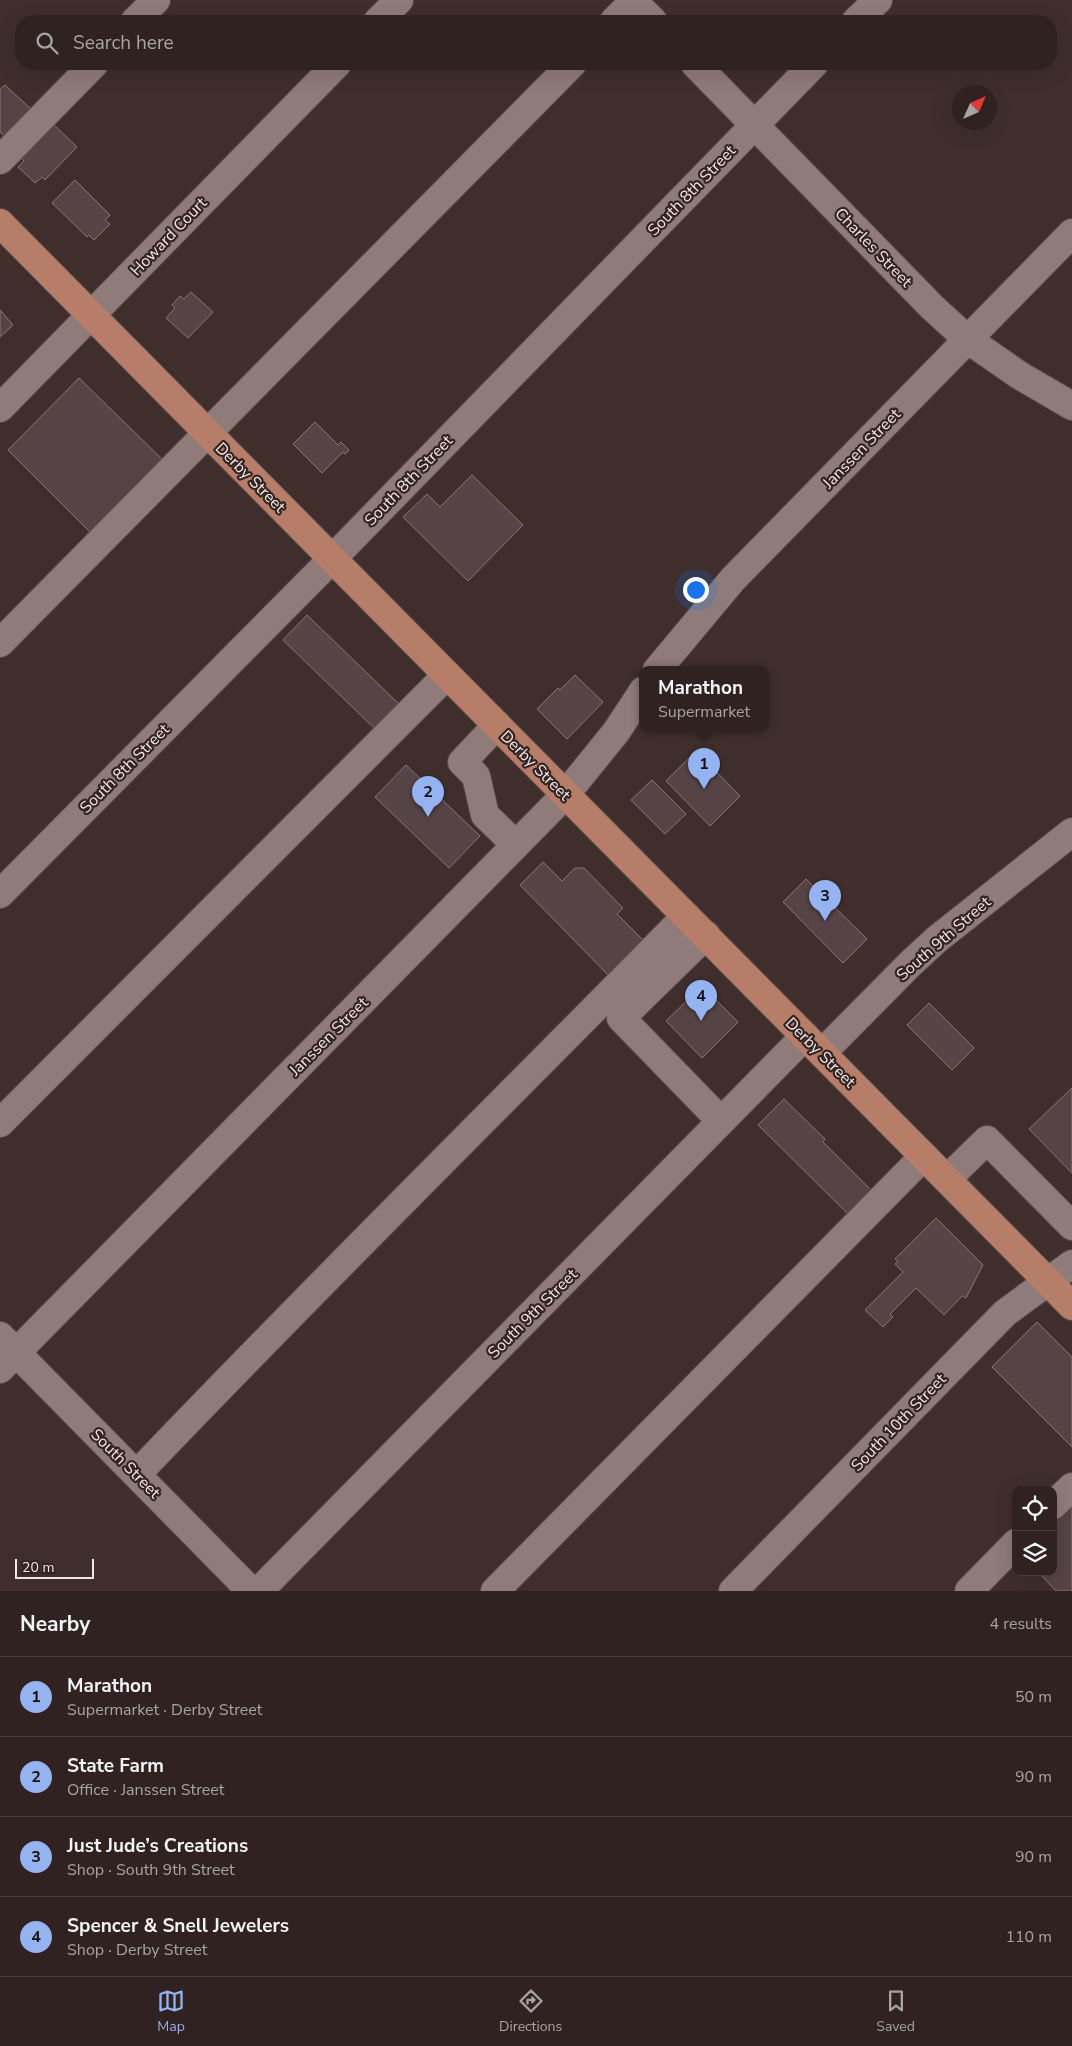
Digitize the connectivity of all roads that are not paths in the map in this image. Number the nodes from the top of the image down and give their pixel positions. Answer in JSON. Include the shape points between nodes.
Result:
{"nodes":[{"id":1,"x":156,"y":0,"type":"edge"},
{"id":2,"x":399,"y":0,"type":"edge"},
{"id":3,"x":878,"y":0,"type":"edge"},
{"id":4,"x":632,"y":1,"type":"edge"},
{"id":5,"x":142,"y":15,"type":"edge"},
{"id":6,"x":384,"y":15,"type":"edge"},
{"id":7,"x":619,"y":15,"type":"edge"},
{"id":8,"x":647,"y":15,"type":"edge"},
{"id":9,"x":862,"y":15,"type":"edge"},
{"id":10,"x":88,"y":70,"type":"edge"},
{"id":11,"x":330,"y":70,"type":"edge"},
{"id":12,"x":566,"y":70,"type":"edge"},
{"id":13,"x":701,"y":70,"type":"edge"},
{"id":14,"x":808,"y":70,"type":"edge"},
{"id":15,"x":755,"y":124,"type":"junction"},
{"id":16,"x":0,"y":160,"type":"edge"},
{"id":17,"x":0,"y":223,"type":"edge"},
{"id":18,"x":1072,"y":233,"type":"edge"},
{"id":19,"x":90,"y":316,"type":"junction"},
{"id":20,"x":967,"y":339,"type":"junction"},
{"id":21,"x":1072,"y":406,"type":"edge"},
{"id":22,"x":0,"y":408,"type":"edge"},
{"id":23,"x":206,"y":432,"type":"junction"},
{"id":24,"x":332,"y":558,"type":"junction"},
{"id":25,"x":0,"y":642,"type":"edge"},
{"id":26,"x":660,"y":666,"type":"edge"},
{"id":27,"x":447,"y":675,"type":"junction"},
{"id":28,"x":639,"y":697,"type":"edge"},
{"id":29,"x":497,"y":726,"type":"junction"},
{"id":30,"x":566,"y":795,"type":"junction"},
{"id":31,"x":1072,"y":832,"type":"edge"},
{"id":32,"x":516,"y":845,"type":"junction"},
{"id":33,"x":0,"y":894,"type":"edge"},
{"id":34,"x":686,"y":916,"type":"junction"},
{"id":35,"x":706,"y":936,"type":"junction"},
{"id":36,"x":813,"y":1044,"type":"junction"},
{"id":37,"x":721,"y":1121,"type":"junction"},
{"id":38,"x":0,"y":1123,"type":"edge"},
{"id":39,"x":924,"y":1156,"type":"junction"},
{"id":40,"x":947,"y":1179,"type":"junction"},
{"id":41,"x":1072,"y":1226,"type":"edge"},
{"id":42,"x":1072,"y":1264,"type":"edge"},
{"id":43,"x":1048,"y":1281,"type":"junction"},
{"id":44,"x":1072,"y":1306,"type":"edge"},
{"id":45,"x":6,"y":1353,"type":"edge"},
{"id":46,"x":137,"y":1474,"type":"junction"},
{"id":47,"x":1072,"y":1487,"type":"edge"},
{"id":48,"x":1057,"y":1501,"type":"edge"},
{"id":49,"x":1012,"y":1547,"type":"edge"},
{"id":50,"x":251,"y":1591,"type":"edge"},
{"id":51,"x":259,"y":1591,"type":"edge"},
{"id":52,"x":495,"y":1591,"type":"edge"},
{"id":53,"x":732,"y":1591,"type":"edge"},
{"id":54,"x":969,"y":1591,"type":"edge"}],
"edges":[{"from":1,"to":5,"type":"street"},
{"from":2,"to":6,"type":"street"},
{"from":3,"to":9,"type":"street"},
{"from":4,"to":7,"type":"street"},
{"from":4,"to":8,"type":"street"},
{"from":10,"to":16,"type":"street"},
{"from":11,"to":19,"type":"street","name":"Howard Court"},
{"from":12,"to":23,"type":"street"},
{"from":13,"to":15,"type":"street","name":"Charles Street"},
{"from":14,"to":15,"type":"street","name":"South 8th Street"},
{"from":15,"to":20,"type":"street","name":"Charles Street"},
{"from":15,"to":24,"type":"street","name":"South 8th Street"},
{"from":17,"to":19,"type":"main road","name":"Derby Street"},
{"from":18,"to":20,"type":"street","name":"Janssen Street"},
{"from":19,"to":22,"type":"street","name":"Howard Court"},
{"from":19,"to":23,"type":"main road","name":"Derby Street"},
{"from":20,"to":21,"type":"street","name":"Charles Street"},
{"from":20,"to":26,"type":"street","name":"Janssen Street","via":[[733,579]]},
{"from":23,"to":24,"type":"main road","name":"Derby Street"},
{"from":23,"to":25,"type":"street"},
{"from":24,"to":27,"type":"main road","name":"Derby Street"},
{"from":24,"to":33,"type":"street","name":"South 8th Street"},
{"from":27,"to":29,"type":"main road","name":"Derby Street"},
{"from":27,"to":38,"type":"street"},
{"from":28,"to":30,"type":"street","name":"Janssen Street"},
{"from":29,"to":30,"type":"main road","name":"Derby Street"},
{"from":29,"to":32,"type":"street","via":[[462,762],[476,776],[485,815]]},
{"from":30,"to":32,"type":"street","name":"Janssen Street"},
{"from":30,"to":34,"type":"main road","name":"Derby Street"},
{"from":31,"to":36,"type":"street","name":"South 9th Street","via":[[936,940]]},
{"from":32,"to":45,"type":"street","name":"Janssen Street"},
{"from":34,"to":35,"type":"main road","name":"Derby Street"},
{"from":34,"to":46,"type":"street","via":[[328,1276]]},
{"from":35,"to":36,"type":"main road","name":"Derby Street"},
{"from":35,"to":37,"type":"street","via":[[621,1018]]},
{"from":36,"to":37,"type":"street","name":"South 9th Street"},
{"from":36,"to":39,"type":"main road","name":"Derby Street"},
{"from":37,"to":51,"type":"street","name":"South 9th Street"},
{"from":39,"to":40,"type":"main road","name":"Derby Street"},
{"from":39,"to":52,"type":"street"},
{"from":40,"to":41,"type":"street","via":[[987,1140]]},
{"from":40,"to":43,"type":"main road","name":"Derby Street"},
{"from":42,"to":43,"type":"street","name":"South 10th Street"},
{"from":43,"to":44,"type":"main road","name":"Derby Street"},
{"from":43,"to":53,"type":"street","name":"South 10th Street","via":[[1005,1313]]},
{"from":45,"to":46,"type":"street","name":"South Street"},
{"from":46,"to":50,"type":"street","name":"South Street"},
{"from":47,"to":48,"type":"street"},
{"from":49,"to":54,"type":"street"}]}
